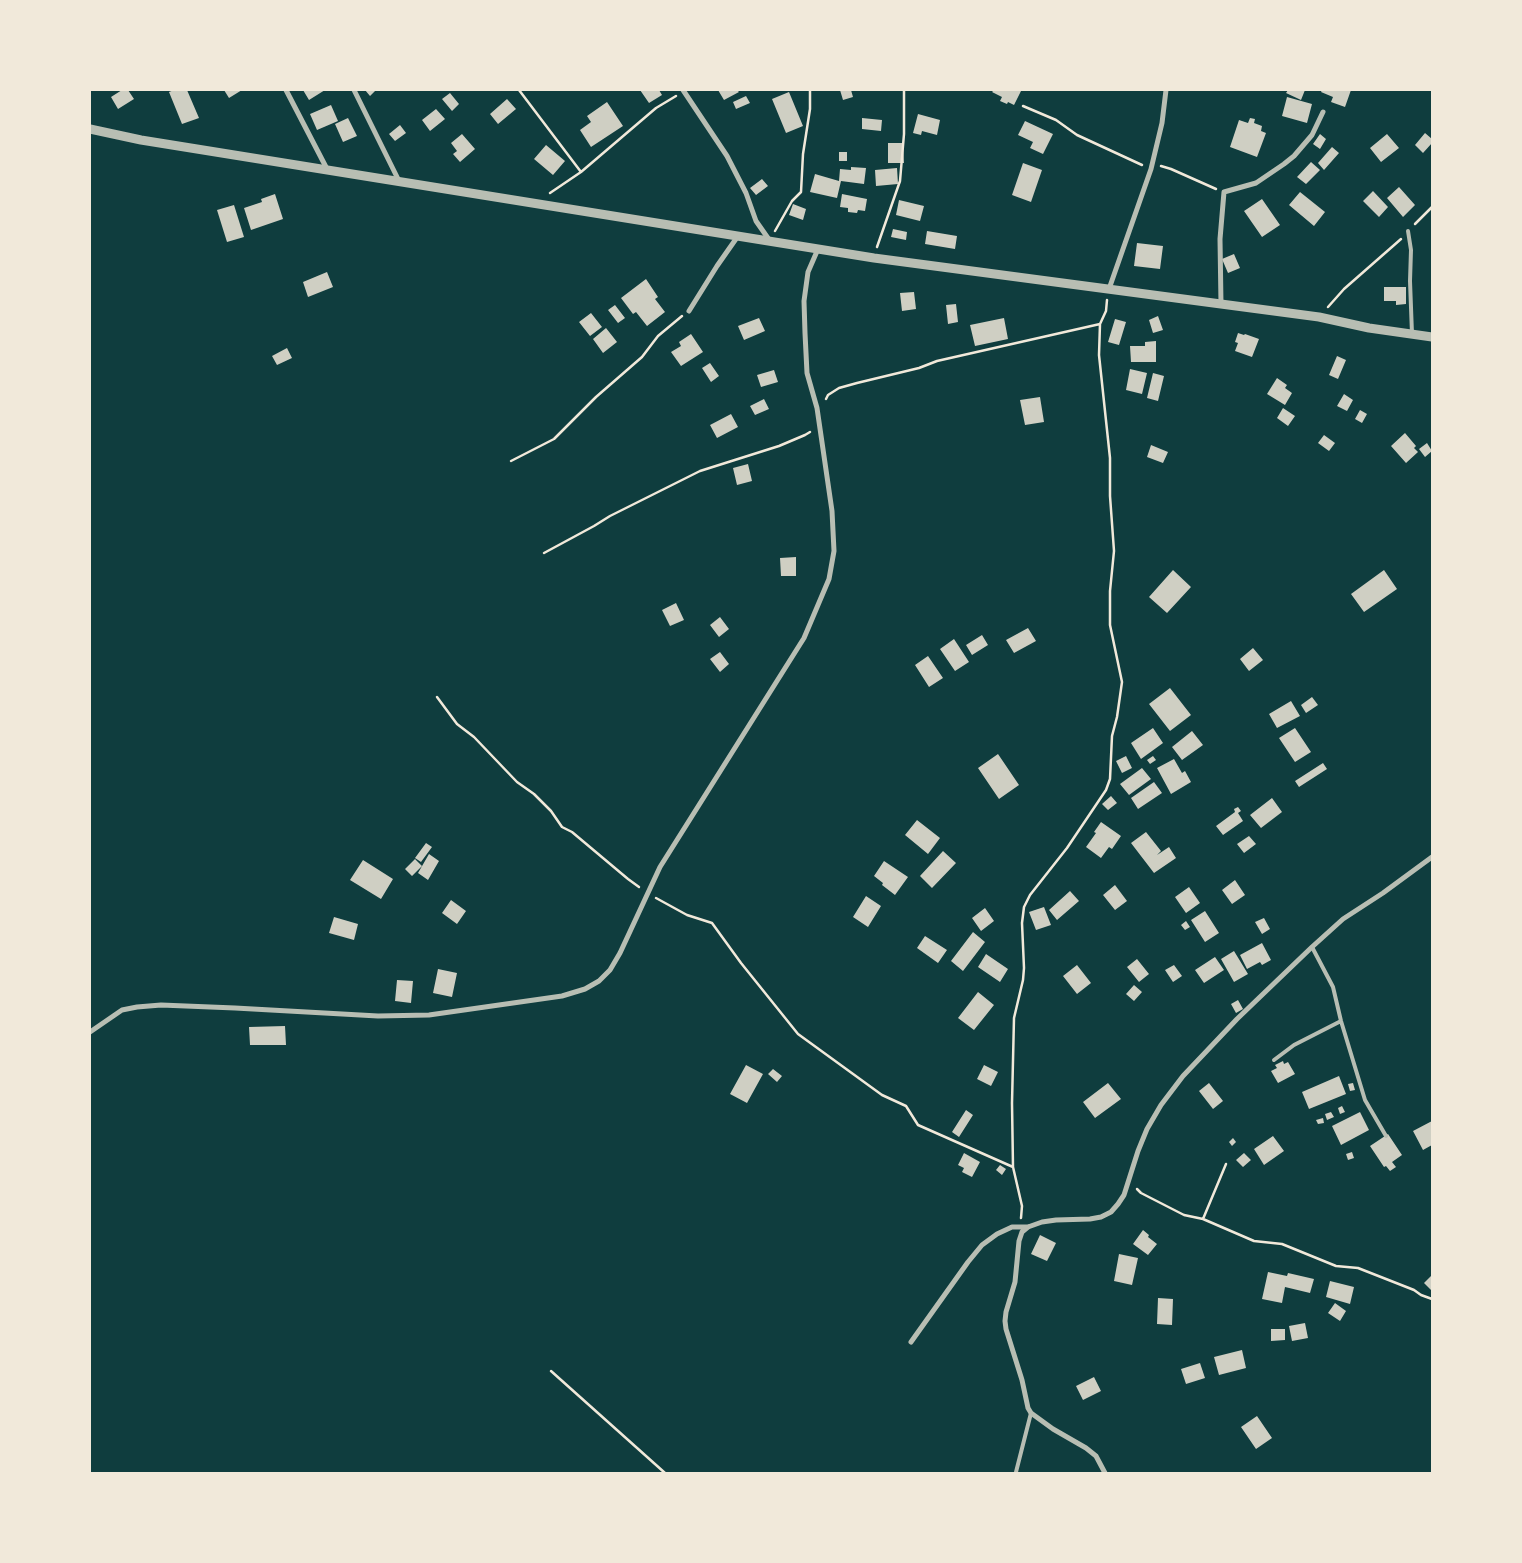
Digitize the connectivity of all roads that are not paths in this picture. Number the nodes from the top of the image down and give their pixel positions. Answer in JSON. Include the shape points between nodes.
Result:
{"nodes":[{"id":1,"x":286,"y":90,"type":"edge"},
{"id":2,"x":354,"y":90,"type":"edge"},
{"id":3,"x":1166,"y":90,"type":"edge"},
{"id":4,"x":683,"y":91,"type":"edge"},
{"id":5,"x":1323,"y":112,"type":"dead end"},
{"id":6,"x":90,"y":129,"type":"edge"},
{"id":7,"x":327,"y":170,"type":"junction"},
{"id":8,"x":400,"y":182,"type":"junction"},
{"id":9,"x":1408,"y":231,"type":"road end"},
{"id":10,"x":738,"y":236,"type":"junction"},
{"id":11,"x":770,"y":241,"type":"junction"},
{"id":12,"x":818,"y":249,"type":"junction"},
{"id":13,"x":1109,"y":289,"type":"junction"},
{"id":14,"x":1221,"y":304,"type":"junction"},
{"id":15,"x":689,"y":311,"type":"road end"},
{"id":16,"x":1412,"y":334,"type":"junction"},
{"id":17,"x":1432,"y":337,"type":"edge"},
{"id":18,"x":1432,"y":857,"type":"edge"},
{"id":19,"x":1312,"y":947,"type":"junction"},
{"id":20,"x":1341,"y":1021,"type":"junction"},
{"id":21,"x":90,"y":1032,"type":"edge"},
{"id":22,"x":1274,"y":1060,"type":"dead end"},
{"id":23,"x":1386,"y":1136,"type":"dead end"},
{"id":24,"x":1028,"y":1227,"type":"junction"},
{"id":25,"x":911,"y":1342,"type":"dead end"},
{"id":26,"x":1031,"y":1413,"type":"junction"},
{"id":27,"x":1016,"y":1472,"type":"dead end"},
{"id":28,"x":1105,"y":1473,"type":"edge"}],
"edges":[{"from":1,"to":7,"type":"street"},
{"from":2,"to":8,"type":"street"},
{"from":3,"to":13,"type":"street","via":[[1151,169]]},
{"from":4,"to":11,"type":"street","via":[[727,156],[746,193],[756,222]]},
{"from":5,"to":14,"type":"street","via":[[1312,134],[1294,156],[1256,183],[1224,192],[1220,239]]},
{"from":6,"to":7,"type":"street"},
{"from":7,"to":8,"type":"street"},
{"from":8,"to":10,"type":"street"},
{"from":9,"to":16,"type":"lane"},
{"from":10,"to":11,"type":"street"},
{"from":10,"to":15,"type":"street"},
{"from":11,"to":12,"type":"street"},
{"from":12,"to":13,"type":"street"},
{"from":12,"to":21,"type":"street","via":[[808,272],[804,333],[832,511],[834,551],[829,579],[804,638],[660,867],[610,970],[585,989],[562,996],[429,1015],[137,1007],[122,1010]]},
{"from":13,"to":14,"type":"street"},
{"from":14,"to":16,"type":"street"},
{"from":16,"to":17,"type":"street"},
{"from":18,"to":19,"type":"street","via":[[1343,919]]},
{"from":19,"to":20,"type":"lane","via":[[1333,987]]},
{"from":19,"to":24,"type":"street","via":[[1237,1019],[1160,1105],[1138,1151],[1124,1195],[1111,1212],[1090,1219],[1056,1220]]},
{"from":20,"to":22,"type":"lane","via":[[1294,1045]]},
{"from":20,"to":23,"type":"lane","via":[[1366,1100]]},
{"from":24,"to":25,"type":"street","via":[[1012,1227],[982,1246]]},
{"from":24,"to":26,"type":"street","via":[[1022,1232],[1019,1242],[1015,1282],[1005,1321]]},
{"from":26,"to":27,"type":"lane"},
{"from":26,"to":28,"type":"street","via":[[1096,1456]]}]}
